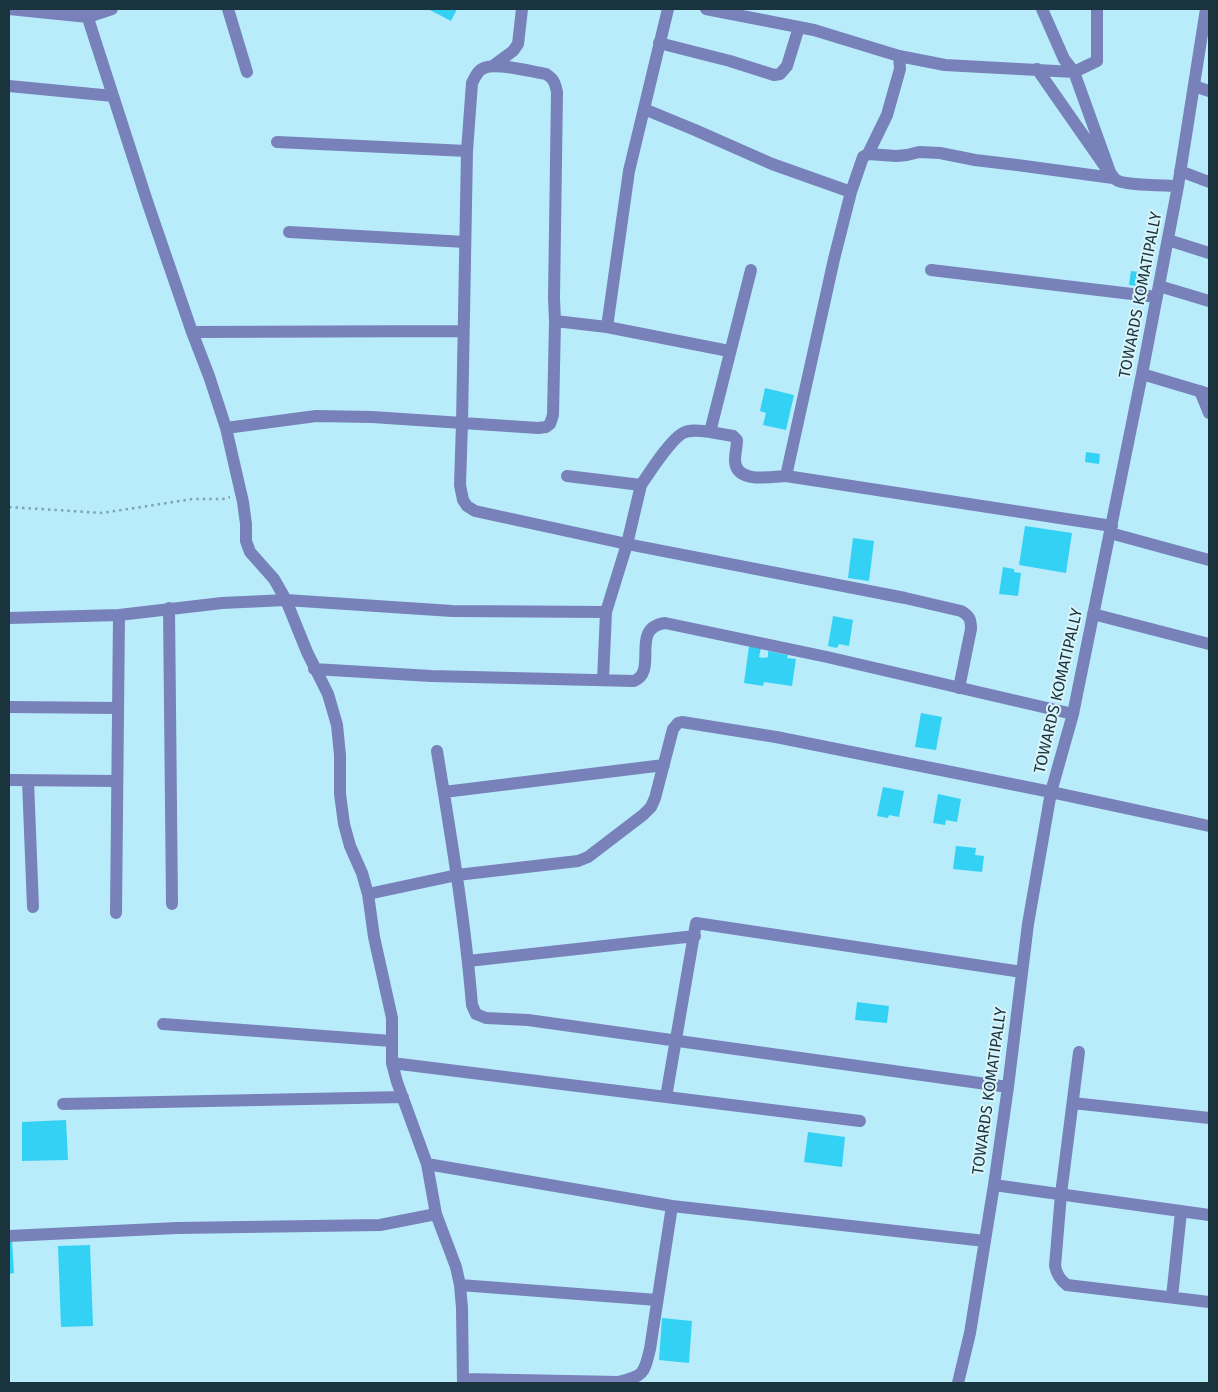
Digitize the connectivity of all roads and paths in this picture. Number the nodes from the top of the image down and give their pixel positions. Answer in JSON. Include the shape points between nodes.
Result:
{"nodes":[{"id":1,"x":112,"y":9,"type":"edge"},
{"id":2,"x":228,"y":9,"type":"edge"},
{"id":3,"x":522,"y":9,"type":"edge"},
{"id":4,"x":668,"y":9,"type":"edge"},
{"id":5,"x":706,"y":9,"type":"edge"},
{"id":6,"x":1042,"y":9,"type":"edge"},
{"id":7,"x":1097,"y":9,"type":"edge"},
{"id":8,"x":1206,"y":9,"type":"edge"},
{"id":9,"x":16,"y":10,"type":"edge"},
{"id":10,"x":740,"y":12,"type":"edge"},
{"id":11,"x":87,"y":13,"type":"edge"},
{"id":12,"x":799,"y":27,"type":"junction"},
{"id":13,"x":1206,"y":32,"type":"edge"},
{"id":14,"x":659,"y":44,"type":"junction"},
{"id":15,"x":898,"y":56,"type":"junction"},
{"id":16,"x":494,"y":65,"type":"junction"},
{"id":17,"x":1037,"y":69,"type":"junction"},
{"id":18,"x":246,"y":72,"type":"dead end"},
{"id":19,"x":1074,"y":72,"type":"junction"},
{"id":20,"x":9,"y":86,"type":"edge"},
{"id":21,"x":1194,"y":86,"type":"junction"},
{"id":22,"x":1209,"y":92,"type":"edge"},
{"id":23,"x":113,"y":96,"type":"junction"},
{"id":24,"x":644,"y":109,"type":"junction"},
{"id":25,"x":277,"y":142,"type":"dead end"},
{"id":26,"x":467,"y":151,"type":"junction"},
{"id":27,"x":868,"y":154,"type":"junction"},
{"id":28,"x":1180,"y":171,"type":"junction"},
{"id":29,"x":1209,"y":182,"type":"edge"},
{"id":30,"x":1178,"y":186,"type":"junction"},
{"id":31,"x":851,"y":192,"type":"junction"},
{"id":32,"x":289,"y":232,"type":"dead end"},
{"id":33,"x":1168,"y":240,"type":"junction"},
{"id":34,"x":465,"y":242,"type":"junction"},
{"id":35,"x":1209,"y":253,"type":"edge"},
{"id":36,"x":751,"y":270,"type":"dead end"},
{"id":37,"x":931,"y":270,"type":"dead end"},
{"id":38,"x":1158,"y":291,"type":"junction"},
{"id":39,"x":1209,"y":301,"type":"edge"},
{"id":40,"x":555,"y":322,"type":"junction"},
{"id":41,"x":607,"y":326,"type":"junction"},
{"id":42,"x":464,"y":331,"type":"junction"},
{"id":43,"x":192,"y":332,"type":"junction"},
{"id":44,"x":730,"y":350,"type":"junction"},
{"id":45,"x":1142,"y":374,"type":"junction"},
{"id":46,"x":1204,"y":393,"type":"edge"},
{"id":47,"x":1209,"y":413,"type":"edge"},
{"id":48,"x":462,"y":423,"type":"junction"},
{"id":49,"x":226,"y":428,"type":"junction"},
{"id":50,"x":710,"y":432,"type":"junction"},
{"id":51,"x":567,"y":476,"type":"dead end"},
{"id":52,"x":786,"y":476,"type":"junction"},
{"id":53,"x":641,"y":485,"type":"junction"},
{"id":54,"x":241,"y":494,"type":"junction"},
{"id":55,"x":9,"y":507,"type":"edge"},
{"id":56,"x":1111,"y":530,"type":"junction"},
{"id":57,"x":627,"y":544,"type":"junction"},
{"id":58,"x":1209,"y":560,"type":"edge"},
{"id":59,"x":286,"y":600,"type":"junction"},
{"id":60,"x":169,"y":608,"type":"junction"},
{"id":61,"x":606,"y":612,"type":"junction"},
{"id":62,"x":119,"y":614,"type":"junction"},
{"id":63,"x":1094,"y":614,"type":"junction"},
{"id":64,"x":9,"y":618,"type":"edge"},
{"id":65,"x":1209,"y":644,"type":"edge"},
{"id":66,"x":314,"y":669,"type":"junction"},
{"id":67,"x":603,"y":680,"type":"junction"},
{"id":68,"x":959,"y":688,"type":"junction"},
{"id":69,"x":9,"y":707,"type":"edge"},
{"id":70,"x":118,"y":708,"type":"junction"},
{"id":71,"x":1072,"y":714,"type":"junction"},
{"id":72,"x":437,"y":752,"type":"dead end"},
{"id":73,"x":664,"y":764,"type":"junction"},
{"id":74,"x":9,"y":780,"type":"edge"},
{"id":75,"x":28,"y":780,"type":"junction"},
{"id":76,"x":117,"y":781,"type":"junction"},
{"id":77,"x":444,"y":792,"type":"junction"},
{"id":78,"x":1051,"y":792,"type":"junction"},
{"id":79,"x":1209,"y":826,"type":"edge"},
{"id":80,"x":457,"y":875,"type":"junction"},
{"id":81,"x":368,"y":894,"type":"junction"},
{"id":82,"x":172,"y":904,"type":"dead end"},
{"id":83,"x":33,"y":907,"type":"dead end"},
{"id":84,"x":116,"y":912,"type":"dead end"},
{"id":85,"x":695,"y":936,"type":"junction"},
{"id":86,"x":468,"y":961,"type":"junction"},
{"id":87,"x":1022,"y":972,"type":"junction"},
{"id":88,"x":162,"y":1024,"type":"dead end"},
{"id":89,"x":391,"y":1041,"type":"junction"},
{"id":90,"x":676,"y":1042,"type":"junction"},
{"id":91,"x":1079,"y":1052,"type":"dead end"},
{"id":92,"x":392,"y":1063,"type":"junction"},
{"id":93,"x":1008,"y":1087,"type":"junction"},
{"id":94,"x":403,"y":1097,"type":"junction"},
{"id":95,"x":666,"y":1097,"type":"junction"},
{"id":96,"x":1072,"y":1102,"type":"junction"},
{"id":97,"x":63,"y":1104,"type":"dead end"},
{"id":98,"x":1209,"y":1118,"type":"edge"},
{"id":99,"x":860,"y":1121,"type":"dead end"},
{"id":100,"x":427,"y":1164,"type":"junction"},
{"id":101,"x":994,"y":1185,"type":"junction"},
{"id":102,"x":1060,"y":1194,"type":"junction"},
{"id":103,"x":672,"y":1206,"type":"junction"},
{"id":104,"x":1181,"y":1212,"type":"junction"},
{"id":105,"x":436,"y":1214,"type":"junction"},
{"id":106,"x":1209,"y":1215,"type":"edge"},
{"id":107,"x":9,"y":1236,"type":"edge"},
{"id":108,"x":984,"y":1241,"type":"junction"},
{"id":109,"x":460,"y":1285,"type":"junction"},
{"id":110,"x":1172,"y":1297,"type":"junction"},
{"id":111,"x":657,"y":1300,"type":"junction"},
{"id":112,"x":1209,"y":1302,"type":"edge"},
{"id":113,"x":463,"y":1381,"type":"edge"},
{"id":114,"x":958,"y":1383,"type":"edge"}],
"edges":[{"from":1,"to":11,"type":"street"},
{"from":2,"to":18,"type":"street"},
{"from":3,"to":16,"type":"street","via":[[518,44]]},
{"from":4,"to":14,"type":"street"},
{"from":5,"to":10,"type":"street"},
{"from":6,"to":19,"type":"street","via":[[1064,59]]},
{"from":7,"to":19,"type":"street","via":[[1097,61]]},
{"from":8,"to":13,"type":"street","name":"TOWARDS KOMATIPALLY"},
{"from":9,"to":11,"type":"street"},
{"from":10,"to":12,"type":"street"},
{"from":11,"to":23,"type":"street"},
{"from":12,"to":14,"type":"street","via":[[787,66],[780,74],[774,75]]},
{"from":12,"to":15,"type":"street"},
{"from":13,"to":21,"type":"street","name":"TOWARDS KOMATIPALLY"},
{"from":14,"to":24,"type":"street"},
{"from":15,"to":17,"type":"street","via":[[945,64]]},
{"from":15,"to":27,"type":"street","via":[[900,69],[887,114]]},
{"from":16,"to":26,"type":"street","via":[[483,68],[472,83]]},
{"from":16,"to":40,"type":"street","via":[[546,74],[556,84]]},
{"from":17,"to":19,"type":"street"},
{"from":17,"to":27,"type":"street","via":[[1113,178],[940,153]]},
{"from":19,"to":30,"type":"street","via":[[1114,179]]},
{"from":20,"to":23,"type":"street"},
{"from":21,"to":22,"type":"street"},
{"from":21,"to":28,"type":"street","name":"TOWARDS KOMATIPALLY"},
{"from":23,"to":43,"type":"street"},
{"from":24,"to":31,"type":"street","via":[[772,164]]},
{"from":24,"to":41,"type":"street","via":[[629,171]]},
{"from":25,"to":26,"type":"street"},
{"from":26,"to":34,"type":"street"},
{"from":27,"to":31,"type":"street","via":[[863,157]]},
{"from":28,"to":29,"type":"street"},
{"from":28,"to":30,"type":"street","name":"TOWARDS KOMATIPALLY"},
{"from":30,"to":33,"type":"street","name":"TOWARDS KOMATIPALLY"},
{"from":31,"to":52,"type":"street"},
{"from":32,"to":34,"type":"street"},
{"from":33,"to":35,"type":"street"},
{"from":33,"to":38,"type":"street","name":"TOWARDS KOMATIPALLY"},
{"from":34,"to":42,"type":"street"},
{"from":36,"to":44,"type":"street"},
{"from":37,"to":38,"type":"street"},
{"from":38,"to":39,"type":"street"},
{"from":38,"to":45,"type":"street","name":"TOWARDS KOMATIPALLY"},
{"from":40,"to":41,"type":"street"},
{"from":40,"to":48,"type":"street","via":[[550,424],[538,428]]},
{"from":41,"to":44,"type":"street"},
{"from":42,"to":43,"type":"street"},
{"from":42,"to":48,"type":"street"},
{"from":43,"to":49,"type":"street"},
{"from":44,"to":50,"type":"street"},
{"from":45,"to":46,"type":"street"},
{"from":45,"to":56,"type":"street","name":"TOWARDS KOMATIPALLY"},
{"from":46,"to":47,"type":"street"},
{"from":48,"to":49,"type":"street","via":[[316,416]]},
{"from":48,"to":57,"type":"street","via":[[460,485],[467,506],[475,511]]},
{"from":49,"to":54,"type":"street"},
{"from":50,"to":52,"type":"street","via":[[733,436],[737,440],[736,465],[746,476]]},
{"from":50,"to":53,"type":"street","via":[[684,432],[674,440]]},
{"from":51,"to":53,"type":"street"},
{"from":52,"to":56,"type":"street"},
{"from":53,"to":57,"type":"street"},
{"from":54,"to":55,"type":"path","via":[[223,499],[193,499],[102,513]]},
{"from":54,"to":59,"type":"street","via":[[250,552],[274,579]]},
{"from":56,"to":58,"type":"street"},
{"from":56,"to":63,"type":"street","name":"TOWARDS KOMATIPALLY"},
{"from":57,"to":61,"type":"street"},
{"from":57,"to":68,"type":"street","via":[[905,598],[968,615],[971,629]]},
{"from":59,"to":60,"type":"street"},
{"from":59,"to":61,"type":"street","via":[[452,611]]},
{"from":59,"to":66,"type":"street"},
{"from":60,"to":62,"type":"street"},
{"from":60,"to":82,"type":"street"},
{"from":61,"to":67,"type":"street"},
{"from":62,"to":64,"type":"street"},
{"from":62,"to":70,"type":"street"},
{"from":63,"to":65,"type":"street"},
{"from":63,"to":71,"type":"street","name":"TOWARDS KOMATIPALLY"},
{"from":66,"to":67,"type":"street","via":[[431,676]]},
{"from":66,"to":81,"type":"street","via":[[328,694],[337,725],[344,824]]},
{"from":67,"to":68,"type":"street","via":[[639,679],[649,631],[653,626],[665,623]]},
{"from":68,"to":71,"type":"street"},
{"from":69,"to":70,"type":"street"},
{"from":70,"to":76,"type":"street"},
{"from":71,"to":78,"type":"street","name":"TOWARDS KOMATIPALLY"},
{"from":72,"to":77,"type":"street"},
{"from":73,"to":77,"type":"street"},
{"from":73,"to":78,"type":"street","via":[[675,726],[686,722]]},
{"from":73,"to":80,"type":"street","via":[[651,807],[588,857],[578,861]]},
{"from":74,"to":75,"type":"street"},
{"from":75,"to":76,"type":"street"},
{"from":75,"to":83,"type":"street"},
{"from":76,"to":84,"type":"street"},
{"from":77,"to":80,"type":"street"},
{"from":78,"to":79,"type":"street"},
{"from":78,"to":87,"type":"street","name":"TOWARDS KOMATIPALLY"},
{"from":80,"to":81,"type":"street"},
{"from":80,"to":86,"type":"street"},
{"from":81,"to":89,"type":"street","via":[[392,1018]]},
{"from":85,"to":86,"type":"street"},
{"from":85,"to":87,"type":"street","via":[[696,923]]},
{"from":85,"to":90,"type":"street"},
{"from":86,"to":90,"type":"street","via":[[472,1005],[476,1014],[486,1018],[528,1020]]},
{"from":87,"to":93,"type":"street","name":"TOWARDS KOMATIPALLY"},
{"from":88,"to":89,"type":"street"},
{"from":89,"to":92,"type":"street"},
{"from":90,"to":93,"type":"street"},
{"from":90,"to":95,"type":"street"},
{"from":91,"to":96,"type":"street"},
{"from":92,"to":94,"type":"street"},
{"from":92,"to":95,"type":"street"},
{"from":93,"to":101,"type":"street","name":"TOWARDS KOMATIPALLY"},
{"from":94,"to":97,"type":"street"},
{"from":94,"to":100,"type":"street"},
{"from":95,"to":99,"type":"street"},
{"from":96,"to":98,"type":"street"},
{"from":96,"to":102,"type":"street"},
{"from":100,"to":103,"type":"street"},
{"from":100,"to":105,"type":"street"},
{"from":101,"to":102,"type":"street"},
{"from":101,"to":108,"type":"street","name":"TOWARDS KOMATIPALLY"},
{"from":102,"to":104,"type":"street"},
{"from":102,"to":110,"type":"street","via":[[1055,1266],[1061,1281],[1067,1285]]},
{"from":103,"to":108,"type":"street"},
{"from":103,"to":111,"type":"street"},
{"from":104,"to":106,"type":"street"},
{"from":104,"to":110,"type":"street"},
{"from":105,"to":107,"type":"street","via":[[380,1225],[177,1228]]},
{"from":105,"to":109,"type":"street"},
{"from":108,"to":114,"type":"street","name":"TOWARDS KOMATIPALLY","via":[[970,1333]]},
{"from":109,"to":111,"type":"street"},
{"from":109,"to":113,"type":"street"},
{"from":110,"to":112,"type":"street"},
{"from":111,"to":113,"type":"street","via":[[645,1369],[634,1378],[618,1382]]}]}
